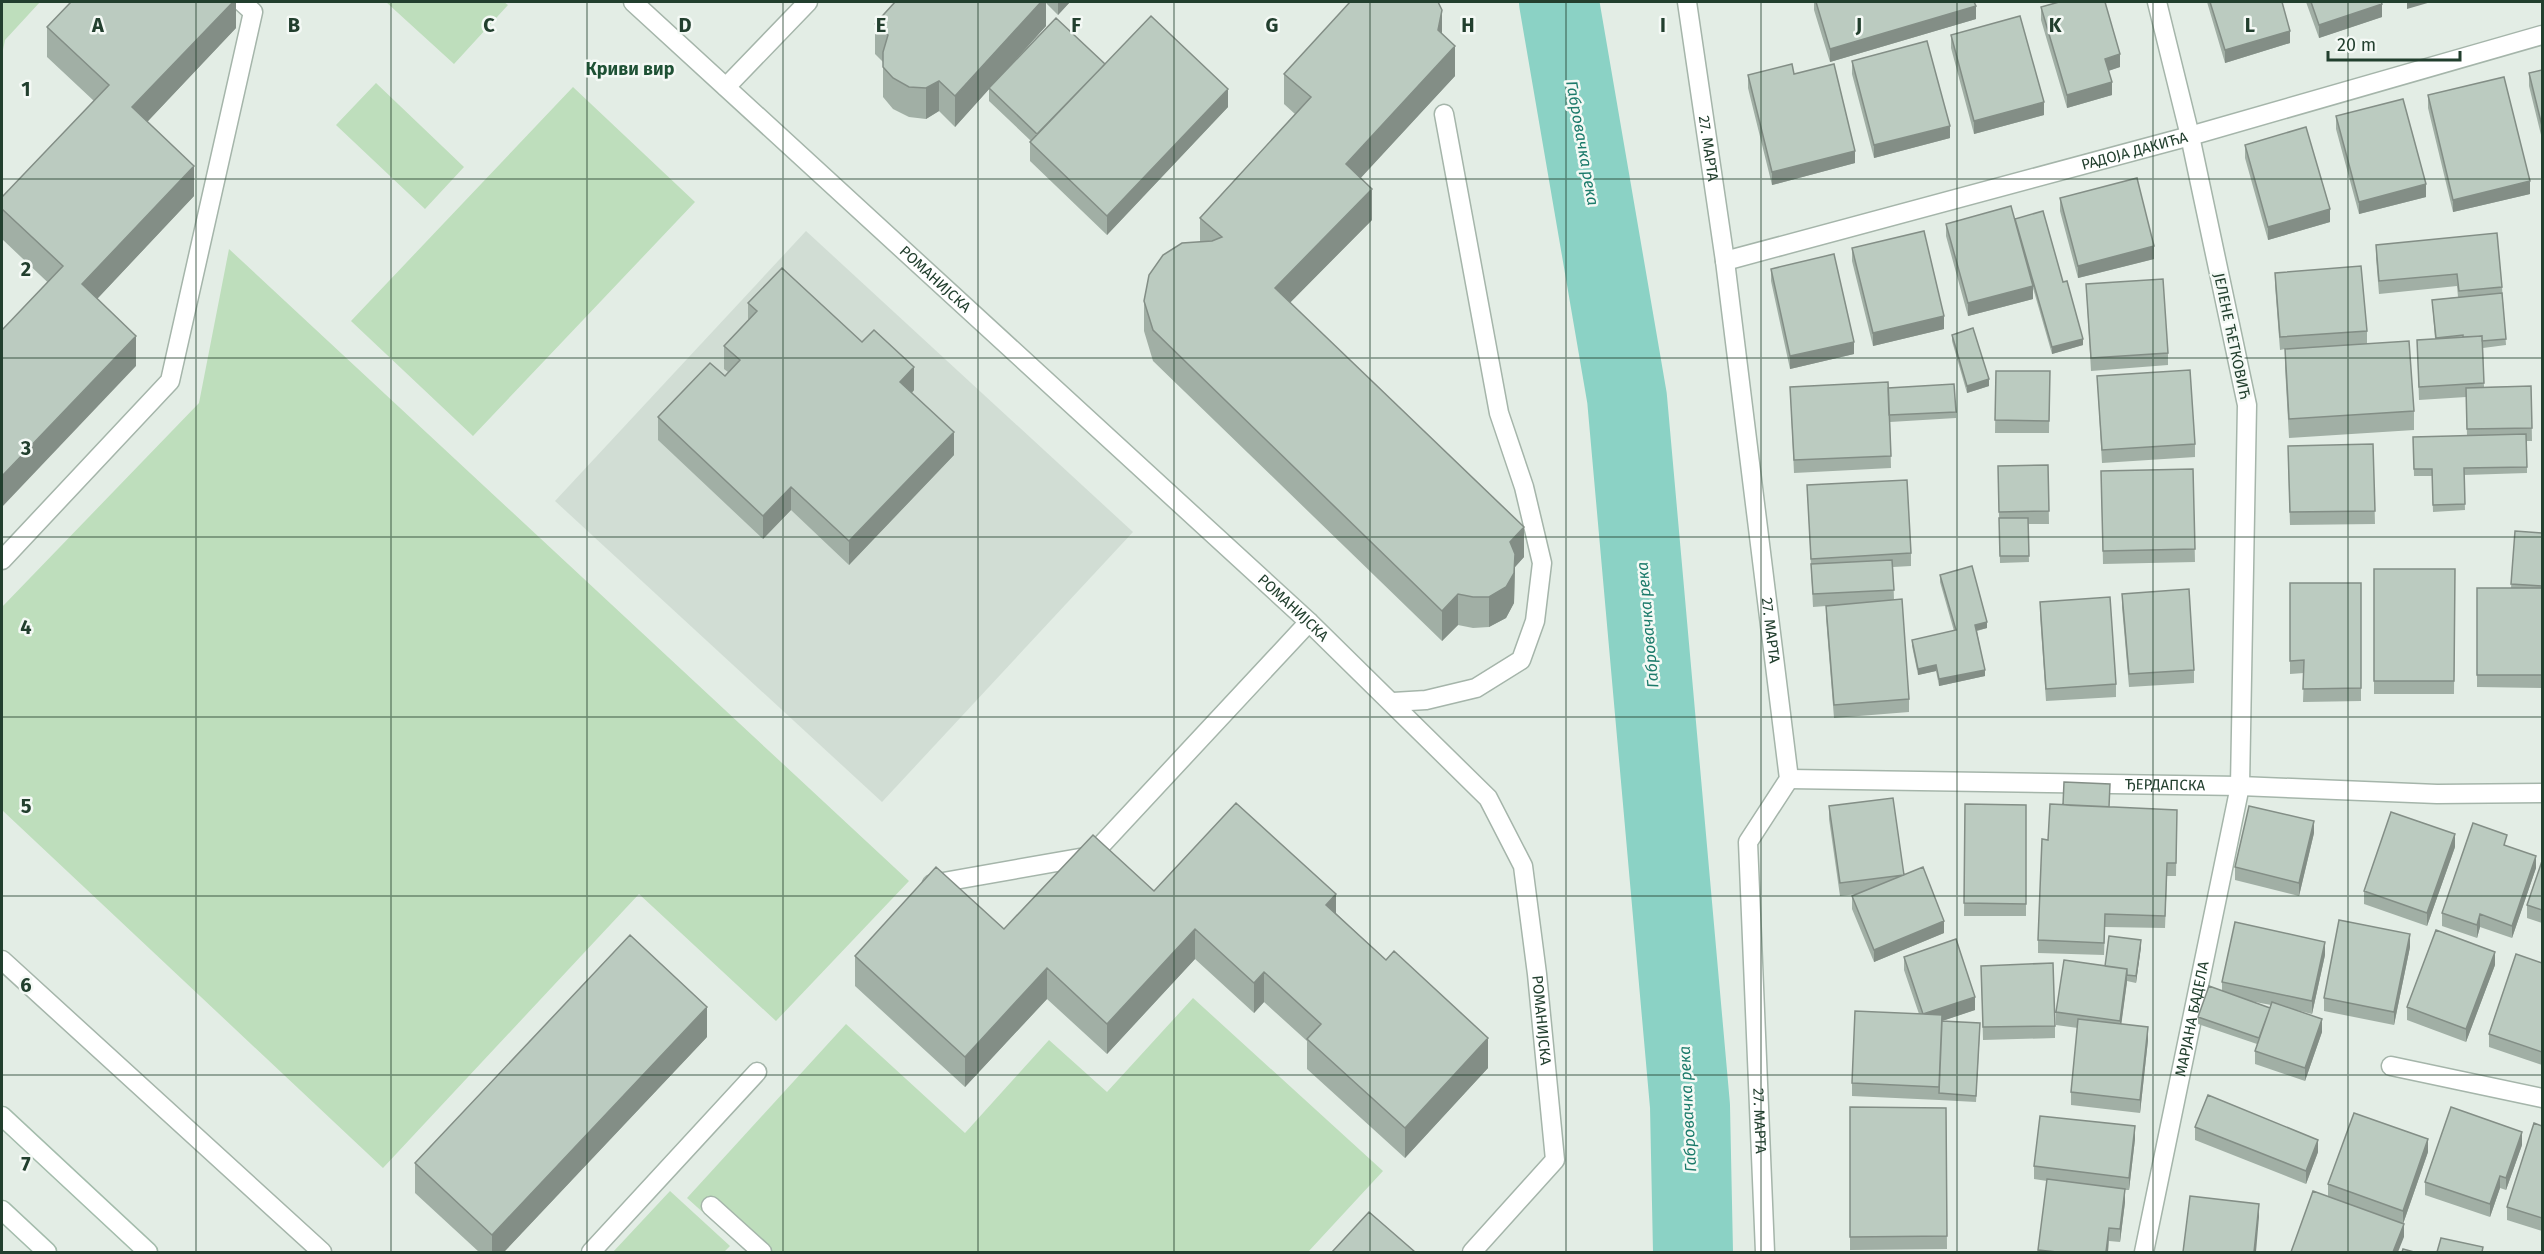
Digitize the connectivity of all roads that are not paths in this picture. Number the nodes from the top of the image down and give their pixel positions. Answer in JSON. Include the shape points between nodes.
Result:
{"nodes":[{"id":1,"x":242,"y":2,"type":"edge"},
{"id":2,"x":633,"y":2,"type":"edge"},
{"id":3,"x":808,"y":2,"type":"edge"},
{"id":4,"x":1687,"y":2,"type":"edge"},
{"id":5,"x":2157,"y":2,"type":"edge"},
{"id":6,"x":2542,"y":36,"type":"edge"},
{"id":7,"x":726,"y":87,"type":"junction"},
{"id":8,"x":1443,"y":114,"type":"dead end"},
{"id":9,"x":2190,"y":136,"type":"junction"},
{"id":10,"x":1725,"y":261,"type":"junction"},
{"id":11,"x":2,"y":560,"type":"edge"},
{"id":12,"x":1309,"y":622,"type":"junction"},
{"id":13,"x":1393,"y":702,"type":"junction"},
{"id":14,"x":1789,"y":778,"type":"junction"},
{"id":15,"x":2240,"y":786,"type":"junction"},
{"id":16,"x":2542,"y":793,"type":"edge"},
{"id":17,"x":932,"y":885,"type":"edge"},
{"id":18,"x":2,"y":960,"type":"edge"},
{"id":19,"x":2391,"y":1066,"type":"dead end"},
{"id":20,"x":757,"y":1072,"type":"dead end"},
{"id":21,"x":2542,"y":1098,"type":"edge"},
{"id":22,"x":2,"y":1116,"type":"edge"},
{"id":23,"x":711,"y":1206,"type":"dead end"},
{"id":24,"x":2,"y":1210,"type":"edge"},
{"id":25,"x":47,"y":1252,"type":"edge"},
{"id":26,"x":148,"y":1252,"type":"edge"},
{"id":27,"x":322,"y":1252,"type":"edge"},
{"id":28,"x":591,"y":1252,"type":"edge"},
{"id":29,"x":762,"y":1252,"type":"edge"},
{"id":30,"x":1472,"y":1252,"type":"edge"},
{"id":31,"x":1765,"y":1252,"type":"edge"},
{"id":32,"x":2144,"y":1252,"type":"edge"}],
"edges":[{"from":1,"to":11,"type":"street","via":[[253,12],[170,381]]},
{"from":2,"to":7,"type":"street","name":"РОМАНИЈСКА"},
{"from":3,"to":7,"type":"street"},
{"from":4,"to":10,"type":"street","name":"27. МАРТА"},
{"from":5,"to":9,"type":"street","name":"ЈЕЛЕНЕ ЋЕТКОВИЋ"},
{"from":6,"to":9,"type":"street","name":"РАДОЈА ДАКИЋА"},
{"from":7,"to":12,"type":"street","name":"РОМАНИЈСКА"},
{"from":8,"to":13,"type":"street","via":[[1499,413],[1524,487],[1542,563],[1535,621],[1521,660],[1476,688],[1426,700]]},
{"from":9,"to":10,"type":"street","name":"РАДОЈА ДАКИЋА"},
{"from":9,"to":15,"type":"street","name":"ЈЕЛЕНЕ ЋЕТКОВИЋ","via":[[2247,405]]},
{"from":10,"to":14,"type":"street","name":"27. МАРТА"},
{"from":12,"to":13,"type":"street","name":"РОМАНИЈСКА"},
{"from":12,"to":17,"type":"street","via":[[1091,856]]},
{"from":13,"to":30,"type":"street","name":"РОМАНИЈСКА","via":[[1488,798],[1523,866],[1555,1160]]},
{"from":14,"to":15,"type":"street","name":"ЂЕРДАПСКА"},
{"from":14,"to":31,"type":"street","name":"27. МАРТА","via":[[1748,842]]},
{"from":15,"to":16,"type":"street","name":"ЂЕРДАПСКА","via":[[2437,794]]},
{"from":15,"to":32,"type":"street","name":"МАРЈАНА БАДЕЛА"},
{"from":18,"to":27,"type":"street"},
{"from":19,"to":21,"type":"street"},
{"from":20,"to":28,"type":"street"},
{"from":22,"to":26,"type":"street"},
{"from":23,"to":29,"type":"street"},
{"from":24,"to":25,"type":"street"}]}
